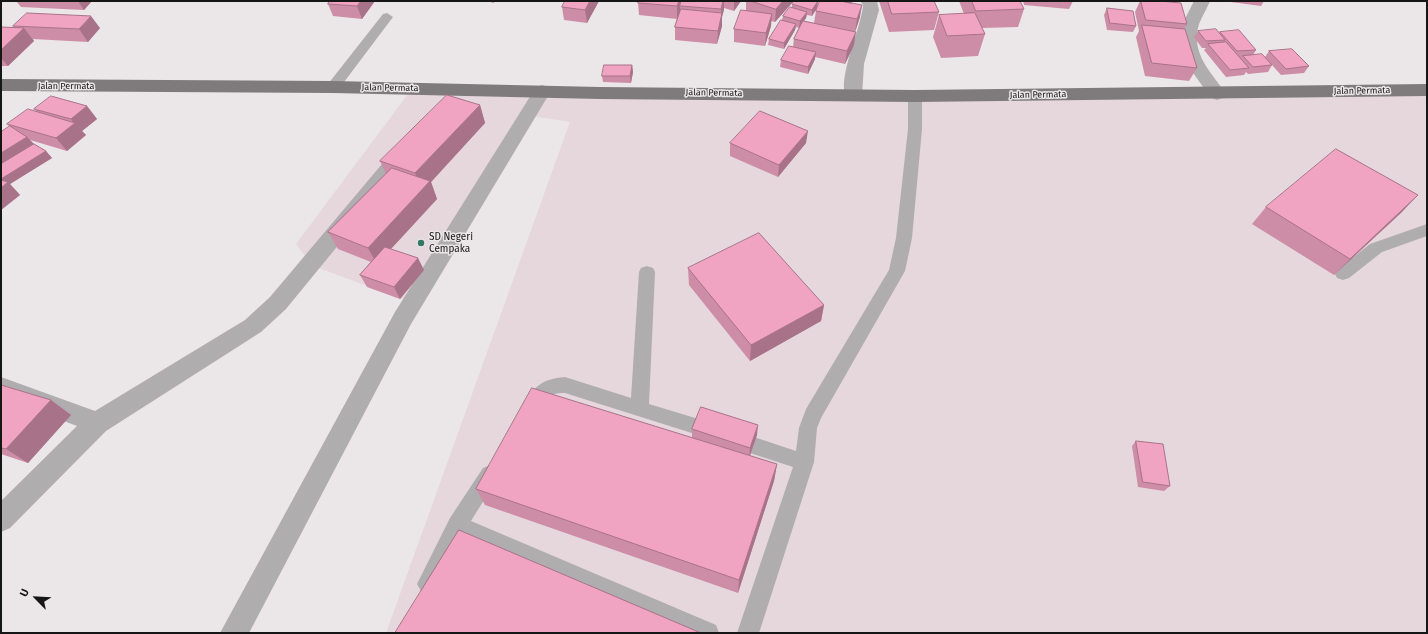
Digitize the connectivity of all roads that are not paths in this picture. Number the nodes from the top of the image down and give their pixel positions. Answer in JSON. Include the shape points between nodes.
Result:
{"nodes":[{"id":1,"x":868,"y":1,"type":"edge"},
{"id":2,"x":1202,"y":1,"type":"edge"},
{"id":3,"x":387,"y":17,"type":"dead end"},
{"id":4,"x":1,"y":86,"type":"edge"},
{"id":5,"x":333,"y":87,"type":"junction"},
{"id":6,"x":456,"y":89,"type":"junction"},
{"id":7,"x":1427,"y":90,"type":"edge"},
{"id":8,"x":542,"y":91,"type":"junction"},
{"id":9,"x":1218,"y":94,"type":"junction"},
{"id":10,"x":854,"y":95,"type":"junction"},
{"id":11,"x":915,"y":96,"type":"junction"},
{"id":12,"x":441,"y":107,"type":"edge"},
{"id":13,"x":420,"y":132,"type":"edge"},
{"id":14,"x":1427,"y":230,"type":"edge"},
{"id":15,"x":647,"y":272,"type":"dead end"},
{"id":16,"x":1343,"y":274,"type":"edge"},
{"id":17,"x":1,"y":387,"type":"edge"},
{"id":18,"x":640,"y":408,"type":"junction"},
{"id":19,"x":98,"y":423,"type":"junction"},
{"id":20,"x":521,"y":426,"type":"edge"},
{"id":21,"x":698,"y":427,"type":"edge"},
{"id":22,"x":754,"y":446,"type":"edge"},
{"id":23,"x":500,"y":459,"type":"edge"},
{"id":24,"x":804,"y":462,"type":"junction"},
{"id":25,"x":1,"y":519,"type":"edge"},
{"id":26,"x":457,"y":525,"type":"junction"},
{"id":27,"x":419,"y":602,"type":"edge"},
{"id":28,"x":234,"y":633,"type":"edge"},
{"id":29,"x":708,"y":633,"type":"edge"},
{"id":30,"x":748,"y":633,"type":"edge"}],
"edges":[{"from":1,"to":10,"type":"street","via":[[871,3],[871,17],[853,75]]},
{"from":2,"to":9,"type":"street","via":[[1191,24],[1188,46],[1192,58]]},
{"from":3,"to":5,"type":"lane"},
{"from":4,"to":5,"type":"main road","name":"Jalan Permata"},
{"from":5,"to":6,"type":"main road","name":"Jalan Permata"},
{"from":6,"to":8,"type":"main road","name":"Jalan Permata"},
{"from":6,"to":12,"type":"street"},
{"from":7,"to":9,"type":"main road","name":"Jalan Permata"},
{"from":8,"to":10,"type":"main road","name":"Jalan Permata"},
{"from":8,"to":28,"type":"street","via":[[403,318]]},
{"from":9,"to":11,"type":"main road","name":"Jalan Permata"},
{"from":10,"to":11,"type":"main road","name":"Jalan Permata"},
{"from":11,"to":24,"type":"lane","via":[[915,129],[904,238],[897,271],[813,415],[808,428]]},
{"from":13,"to":19,"type":"street","via":[[278,303],[253,326]]},
{"from":14,"to":16,"type":"lane","via":[[1376,248]]},
{"from":15,"to":18,"type":"lane"},
{"from":17,"to":19,"type":"street"},
{"from":18,"to":20,"type":"lane","via":[[565,384],[551,385],[542,393]]},
{"from":18,"to":21,"type":"lane"},
{"from":19,"to":25,"type":"street"},
{"from":22,"to":24,"type":"lane"},
{"from":23,"to":26,"type":"lane"},
{"from":24,"to":30,"type":"lane"},
{"from":26,"to":27,"type":"lane"},
{"from":26,"to":29,"type":"lane"}]}
